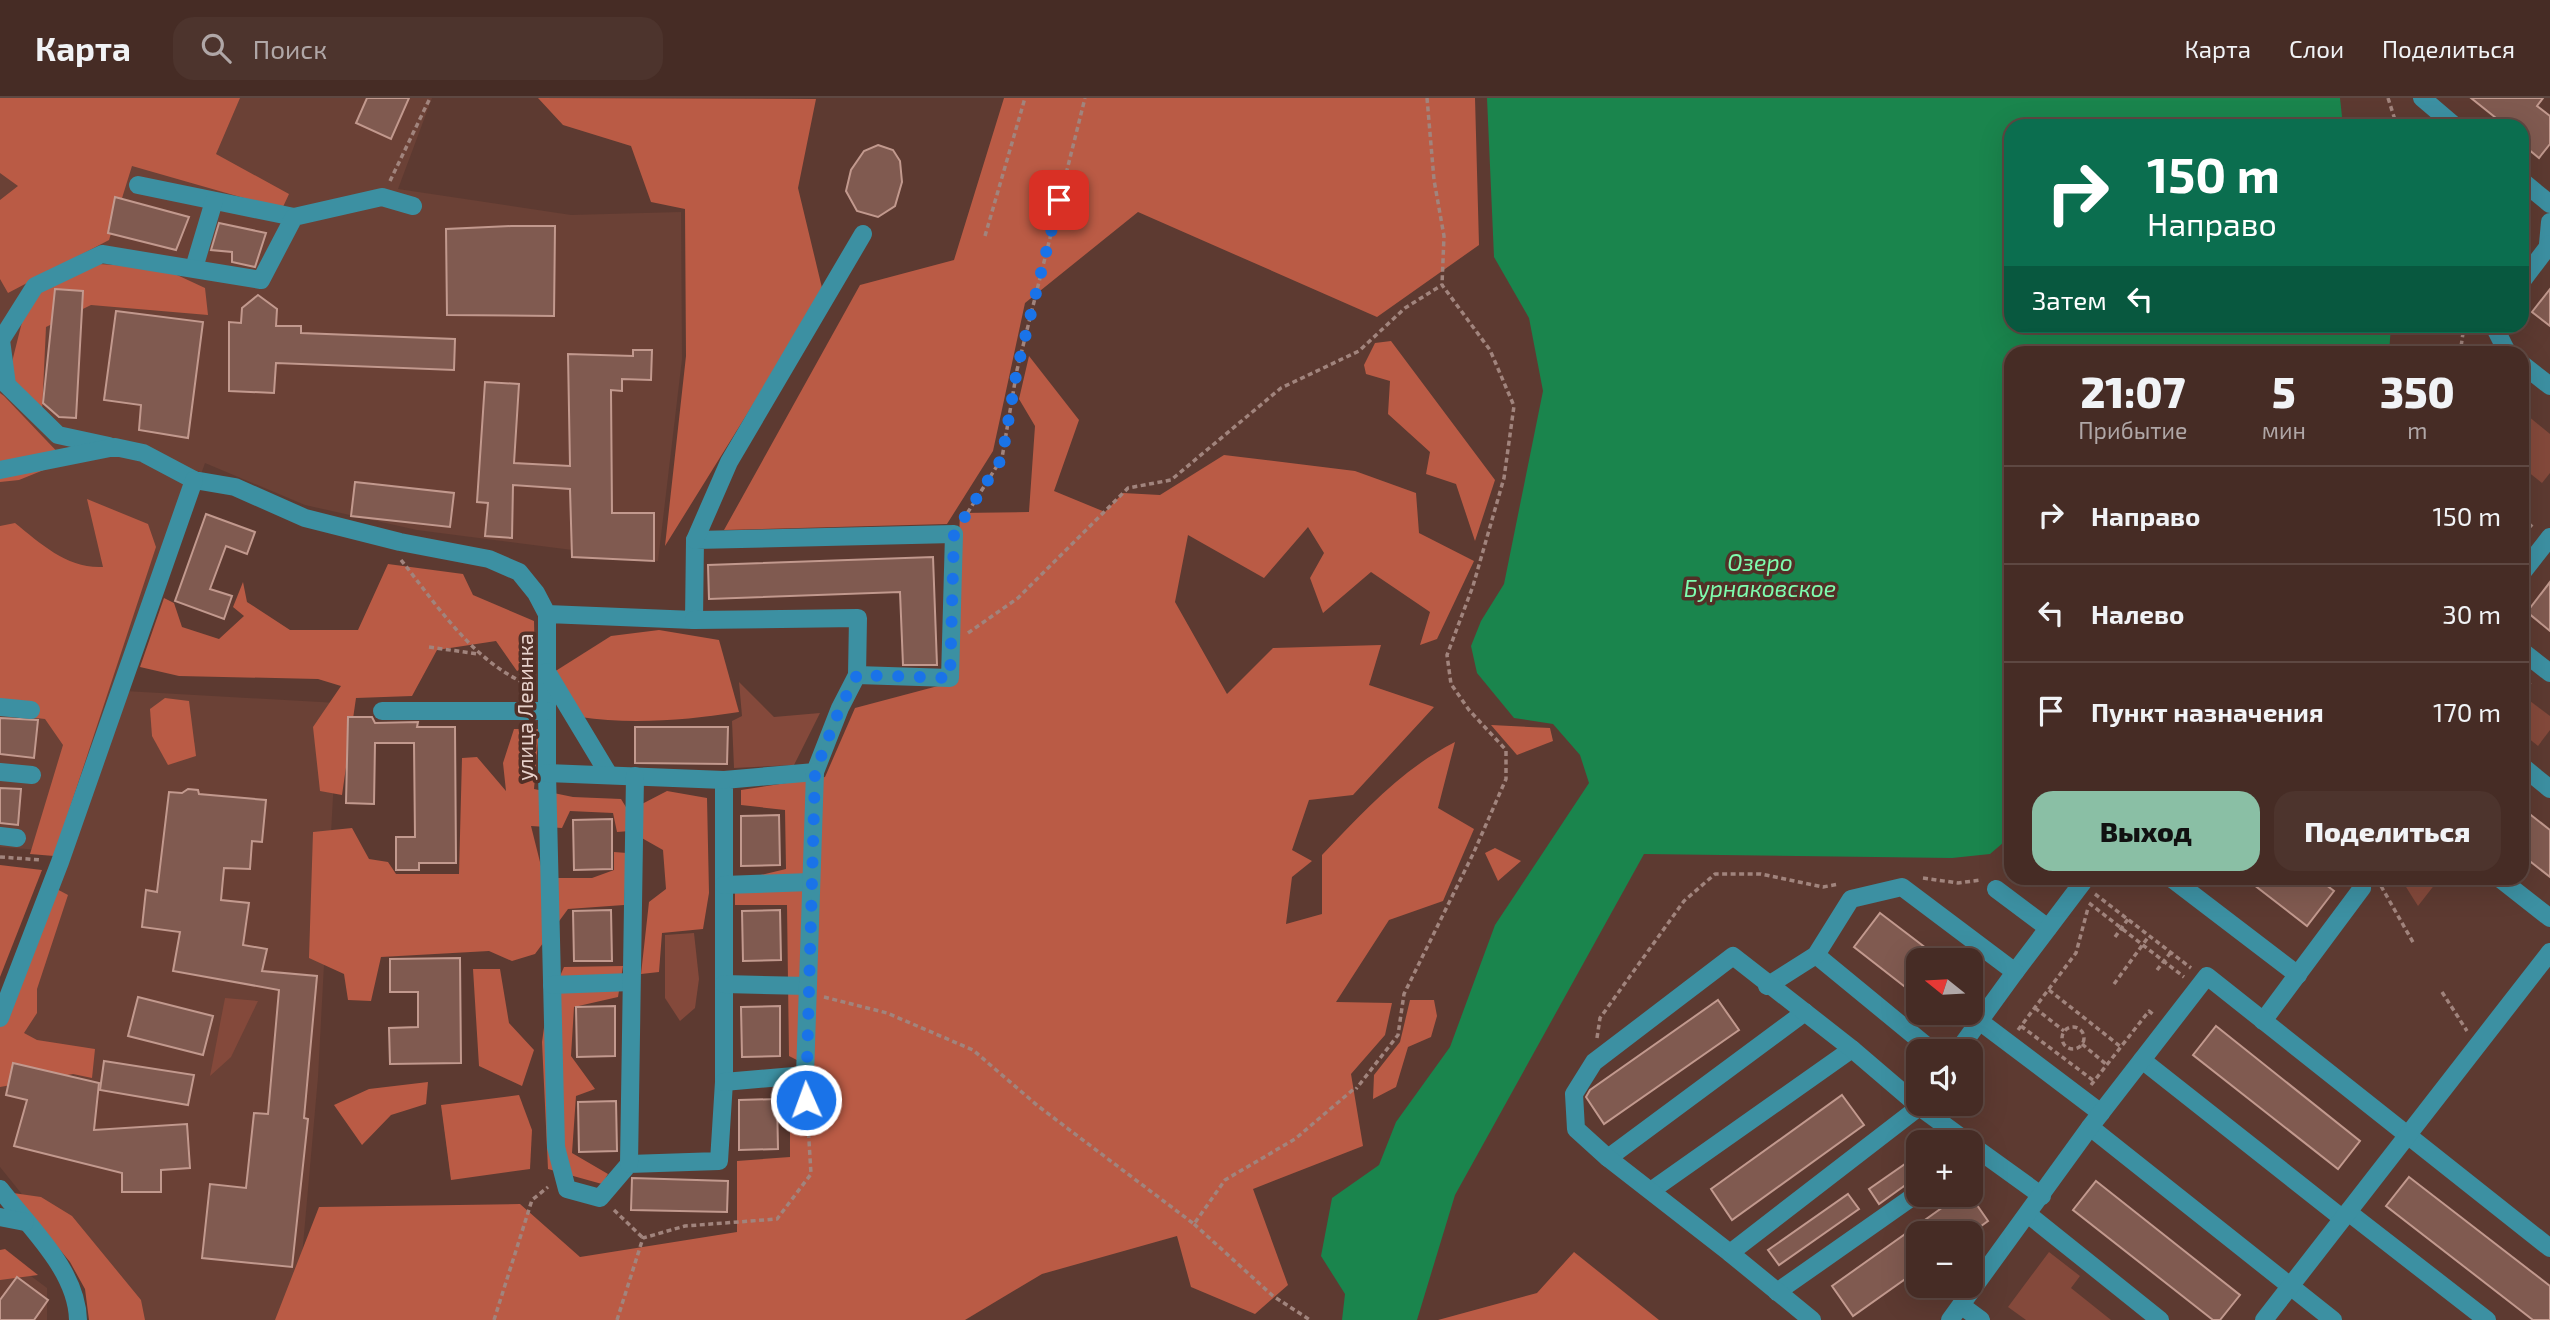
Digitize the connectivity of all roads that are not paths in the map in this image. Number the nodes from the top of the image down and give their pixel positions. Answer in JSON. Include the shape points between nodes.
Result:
{"nodes":[{"id":1,"x":2421,"y":98,"type":"edge"},
{"id":2,"x":2446,"y":119,"type":"edge"},
{"id":3,"x":138,"y":185,"type":"dead end"},
{"id":4,"x":2529,"y":187,"type":"edge"},
{"id":5,"x":214,"y":201,"type":"junction"},
{"id":6,"x":2550,"y":204,"type":"edge"},
{"id":7,"x":413,"y":206,"type":"dead end"},
{"id":8,"x":294,"y":217,"type":"junction"},
{"id":9,"x":2550,"y":222,"type":"edge"},
{"id":10,"x":863,"y":234,"type":"dead end"},
{"id":11,"x":2549,"y":244,"type":"edge"},
{"id":12,"x":194,"y":268,"type":"junction"},
{"id":13,"x":2529,"y":271,"type":"edge"},
{"id":14,"x":1,"y":340,"type":"edge"},
{"id":15,"x":2529,"y":370,"type":"edge"},
{"id":16,"x":2550,"y":386,"type":"edge"},
{"id":17,"x":115,"y":447,"type":"junction"},
{"id":18,"x":0,"y":470,"type":"edge"},
{"id":19,"x":194,"y":480,"type":"junction"},
{"id":20,"x":2549,"y":539,"type":"edge"},
{"id":21,"x":695,"y":540,"type":"junction"},
{"id":22,"x":2529,"y":564,"type":"edge"},
{"id":23,"x":547,"y":614,"type":"junction"},
{"id":24,"x":694,"y":620,"type":"junction"},
{"id":25,"x":2529,"y":656,"type":"edge"},
{"id":26,"x":547,"y":672,"type":"junction"},
{"id":27,"x":2550,"y":673,"type":"edge"},
{"id":28,"x":857,"y":675,"type":"junction"},
{"id":29,"x":547,"y":702,"type":"junction"},
{"id":30,"x":0,"y":707,"type":"edge"},
{"id":31,"x":31,"y":710,"type":"dead end"},
{"id":32,"x":382,"y":711,"type":"dead end"},
{"id":33,"x":0,"y":772,"type":"edge"},
{"id":34,"x":815,"y":772,"type":"junction"},
{"id":35,"x":2529,"y":772,"type":"edge"},
{"id":36,"x":547,"y":773,"type":"junction"},
{"id":37,"x":32,"y":775,"type":"dead end"},
{"id":38,"x":610,"y":775,"type":"junction"},
{"id":39,"x":635,"y":776,"type":"junction"},
{"id":40,"x":724,"y":780,"type":"junction"},
{"id":41,"x":2550,"y":789,"type":"edge"},
{"id":42,"x":811,"y":882,"type":"junction"},
{"id":43,"x":1994,"y":884,"type":"road end"},
{"id":44,"x":724,"y":885,"type":"junction"},
{"id":45,"x":2081,"y":885,"type":"edge"},
{"id":46,"x":2180,"y":885,"type":"edge"},
{"id":47,"x":2360,"y":885,"type":"edge"},
{"id":48,"x":2507,"y":885,"type":"edge"},
{"id":49,"x":2550,"y":918,"type":"edge"},
{"id":50,"x":2048,"y":928,"type":"junction"},
{"id":51,"x":2550,"y":952,"type":"edge"},
{"id":52,"x":1815,"y":955,"type":"junction"},
{"id":53,"x":2015,"y":971,"type":"junction"},
{"id":54,"x":2298,"y":975,"type":"junction"},
{"id":55,"x":631,"y":982,"type":"junction"},
{"id":56,"x":724,"y":984,"type":"junction"},
{"id":57,"x":552,"y":985,"type":"junction"},
{"id":58,"x":1767,"y":986,"type":"junction"},
{"id":59,"x":808,"y":990,"type":"junction"},
{"id":60,"x":1805,"y":1012,"type":"junction"},
{"id":61,"x":1983,"y":1013,"type":"edge"},
{"id":62,"x":0,"y":1018,"type":"edge"},
{"id":63,"x":2263,"y":1021,"type":"junction"},
{"id":64,"x":1983,"y":1024,"type":"edge"},
{"id":65,"x":1918,"y":1039,"type":"edge"},
{"id":66,"x":1852,"y":1049,"type":"junction"},
{"id":67,"x":2142,"y":1060,"type":"junction"},
{"id":68,"x":724,"y":1082,"type":"junction"},
{"id":69,"x":1906,"y":1093,"type":"edge"},
{"id":70,"x":1909,"y":1116,"type":"edge"},
{"id":71,"x":1934,"y":1116,"type":"edge"},
{"id":72,"x":2095,"y":1120,"type":"junction"},
{"id":73,"x":1951,"y":1130,"type":"edge"},
{"id":74,"x":2407,"y":1135,"type":"junction"},
{"id":75,"x":1983,"y":1156,"type":"edge"},
{"id":76,"x":1608,"y":1158,"type":"junction"},
{"id":77,"x":629,"y":1164,"type":"junction"},
{"id":78,"x":0,"y":1189,"type":"edge"},
{"id":79,"x":1652,"y":1190,"type":"junction"},
{"id":80,"x":2042,"y":1196,"type":"junction"},
{"id":81,"x":1906,"y":1201,"type":"edge"},
{"id":82,"x":2029,"y":1215,"type":"junction"},
{"id":83,"x":2345,"y":1215,"type":"junction"},
{"id":84,"x":0,"y":1217,"type":"edge"},
{"id":85,"x":25,"y":1222,"type":"junction"},
{"id":86,"x":2550,"y":1248,"type":"edge"},
{"id":87,"x":1730,"y":1253,"type":"junction"},
{"id":88,"x":2290,"y":1285,"type":"junction"},
{"id":89,"x":1777,"y":1292,"type":"junction"},
{"id":90,"x":1956,"y":1313,"type":"edge"},
{"id":91,"x":78,"y":1320,"type":"edge"},
{"id":92,"x":1812,"y":1320,"type":"edge"},
{"id":93,"x":1980,"y":1320,"type":"edge"},
{"id":94,"x":2160,"y":1320,"type":"edge"},
{"id":95,"x":2264,"y":1320,"type":"edge"},
{"id":96,"x":2333,"y":1320,"type":"edge"},
{"id":97,"x":2487,"y":1320,"type":"edge"}],
"edges":[{"from":1,"to":2,"type":"street"},
{"from":3,"to":5,"type":"street"},
{"from":4,"to":6,"type":"street"},
{"from":5,"to":8,"type":"street"},
{"from":5,"to":12,"type":"street"},
{"from":7,"to":8,"type":"street","via":[[382,197]]},
{"from":8,"to":12,"type":"street","via":[[261,280]]},
{"from":9,"to":11,"type":"street"},
{"from":10,"to":21,"type":"street","via":[[729,462]]},
{"from":11,"to":13,"type":"street"},
{"from":12,"to":14,"type":"street","via":[[102,254],[35,286]]},
{"from":14,"to":17,"type":"street","name":"улица Левинка","via":[[7,385],[58,435]]},
{"from":15,"to":16,"type":"street"},
{"from":17,"to":18,"type":"street"},
{"from":17,"to":19,"type":"street","name":"улица Левинка","via":[[143,453]]},
{"from":19,"to":23,"type":"street","name":"улица Левинка","via":[[235,487],[305,518],[489,559],[519,572]]},
{"from":19,"to":62,"type":"street","via":[[60,862]]},
{"from":20,"to":22,"type":"street"},
{"from":21,"to":24,"type":"street"},
{"from":21,"to":28,"type":"street","via":[[954,534],[950,678]]},
{"from":23,"to":24,"type":"street"},
{"from":23,"to":26,"type":"street","name":"улица Левинка"},
{"from":24,"to":28,"type":"street","via":[[858,618]]},
{"from":25,"to":27,"type":"street"},
{"from":26,"to":29,"type":"street","name":"улица Левинка"},
{"from":26,"to":38,"type":"street"},
{"from":28,"to":34,"type":"street"},
{"from":29,"to":32,"type":"street"},
{"from":29,"to":36,"type":"street","name":"улица Левинка"},
{"from":30,"to":31,"type":"street"},
{"from":33,"to":37,"type":"street"},
{"from":34,"to":40,"type":"street"},
{"from":34,"to":42,"type":"street"},
{"from":35,"to":41,"type":"street"},
{"from":36,"to":38,"type":"street"},
{"from":36,"to":57,"type":"street","name":"улица Левинка"},
{"from":38,"to":39,"type":"street"},
{"from":39,"to":40,"type":"street"},
{"from":39,"to":55,"type":"street"},
{"from":40,"to":44,"type":"street"},
{"from":42,"to":44,"type":"street"},
{"from":42,"to":59,"type":"street"},
{"from":43,"to":50,"type":"street"},
{"from":44,"to":56,"type":"street"},
{"from":45,"to":50,"type":"street"},
{"from":46,"to":54,"type":"street"},
{"from":47,"to":54,"type":"street"},
{"from":48,"to":49,"type":"street"},
{"from":50,"to":53,"type":"street"},
{"from":51,"to":74,"type":"street"},
{"from":52,"to":53,"type":"street","via":[[1851,899],[1902,887]]},
{"from":52,"to":58,"type":"street"},
{"from":52,"to":65,"type":"street"},
{"from":53,"to":61,"type":"street"},
{"from":54,"to":63,"type":"street"},
{"from":55,"to":57,"type":"street"},
{"from":55,"to":77,"type":"street"},
{"from":56,"to":59,"type":"street"},
{"from":56,"to":68,"type":"street"},
{"from":57,"to":77,"type":"street","name":"улица Левинка","via":[[556,1147],[567,1189],[600,1198]]},
{"from":58,"to":60,"type":"street"},
{"from":58,"to":76,"type":"street","via":[[1733,956],[1594,1062],[1574,1094],[1576,1129]]},
{"from":59,"to":68,"type":"street","via":[[805,1075]]},
{"from":60,"to":66,"type":"street"},
{"from":60,"to":76,"type":"street"},
{"from":63,"to":67,"type":"street","via":[[2199,977]]},
{"from":63,"to":74,"type":"street"},
{"from":64,"to":72,"type":"street"},
{"from":66,"to":69,"type":"street"},
{"from":66,"to":79,"type":"street"},
{"from":67,"to":72,"type":"street"},
{"from":67,"to":83,"type":"street"},
{"from":68,"to":77,"type":"street","via":[[719,1161]]},
{"from":70,"to":87,"type":"street"},
{"from":71,"to":73,"type":"street"},
{"from":72,"to":80,"type":"street"},
{"from":72,"to":88,"type":"street"},
{"from":74,"to":83,"type":"street"},
{"from":74,"to":86,"type":"street"},
{"from":75,"to":80,"type":"street"},
{"from":76,"to":79,"type":"street"},
{"from":78,"to":85,"type":"street"},
{"from":79,"to":87,"type":"street"},
{"from":80,"to":82,"type":"street"},
{"from":81,"to":89,"type":"street"},
{"from":82,"to":90,"type":"street"},
{"from":82,"to":94,"type":"street"},
{"from":83,"to":88,"type":"street"},
{"from":83,"to":97,"type":"street"},
{"from":84,"to":85,"type":"street"},
{"from":85,"to":91,"type":"street","via":[[78,1299]]},
{"from":87,"to":89,"type":"street"},
{"from":88,"to":95,"type":"street"},
{"from":88,"to":96,"type":"street"},
{"from":89,"to":92,"type":"street"},
{"from":90,"to":93,"type":"street"}]}
